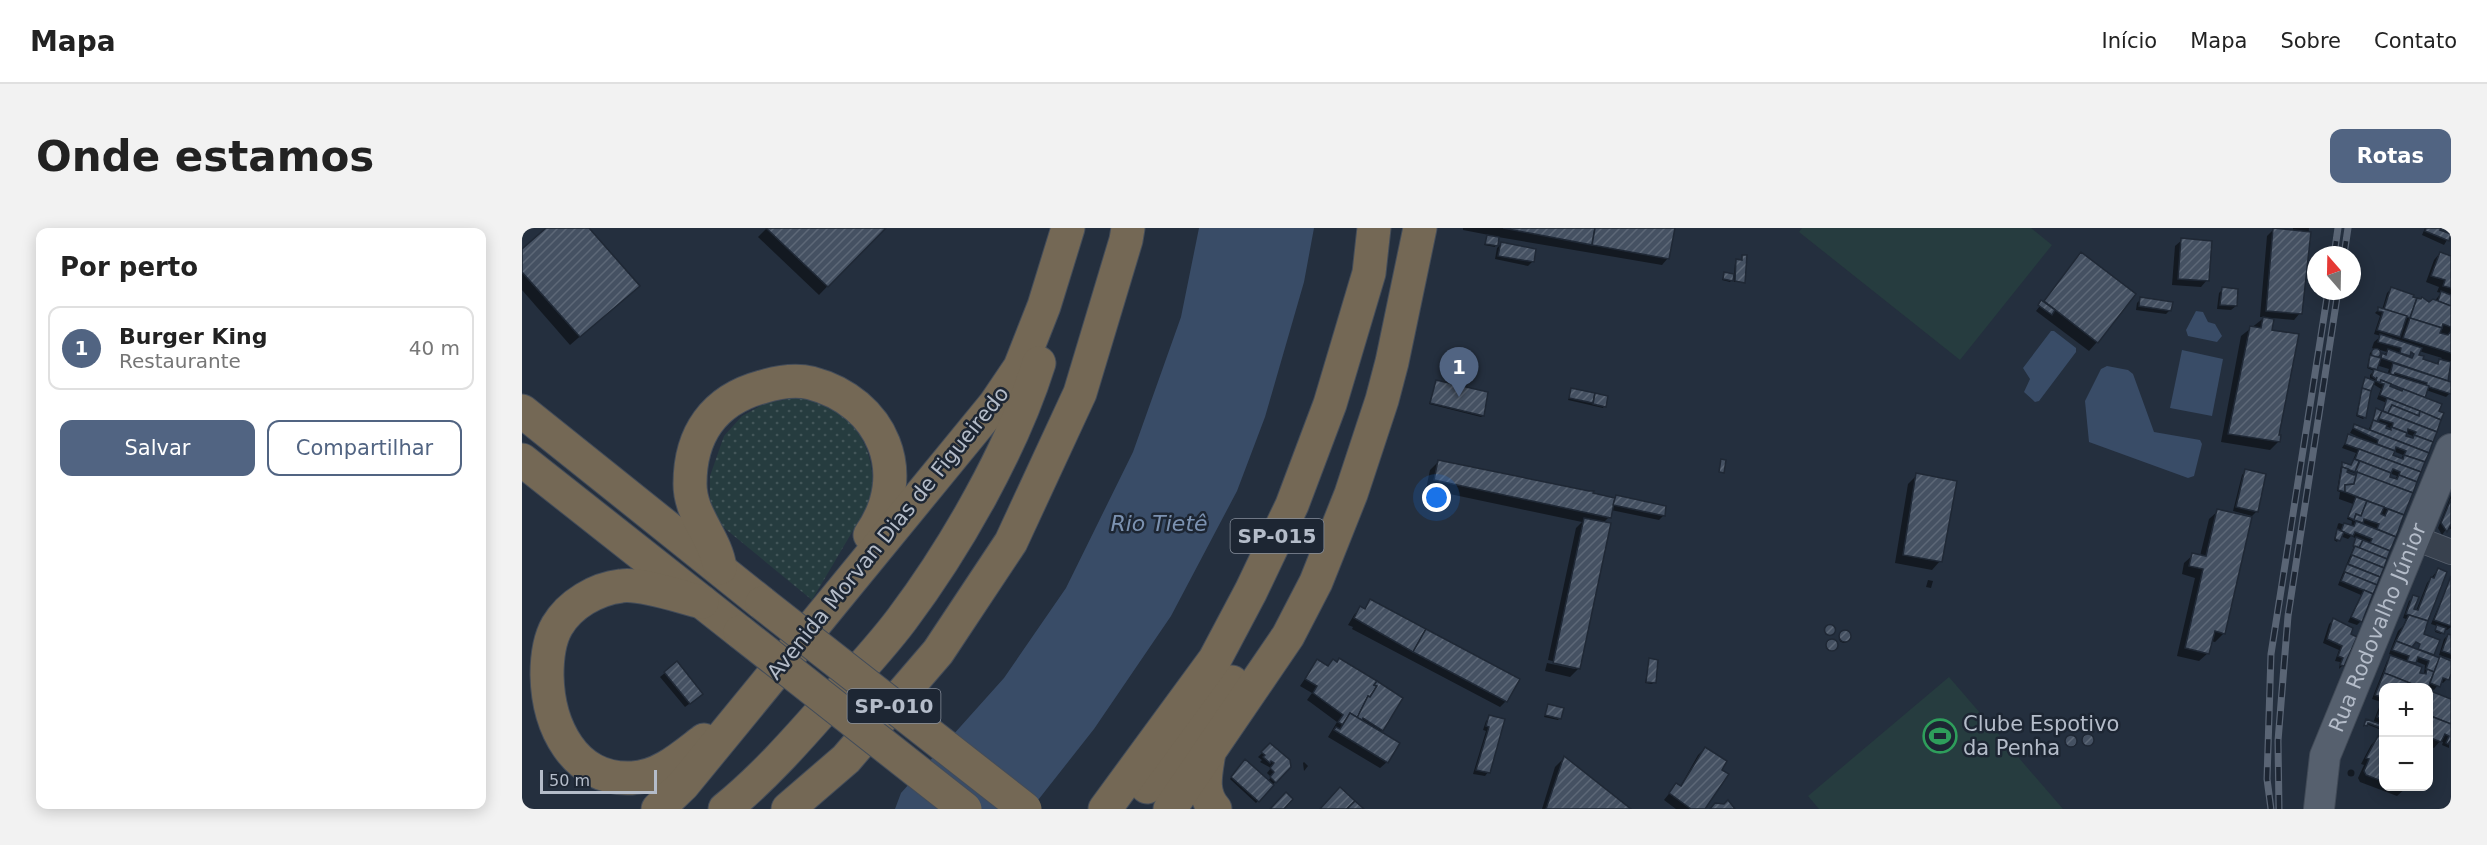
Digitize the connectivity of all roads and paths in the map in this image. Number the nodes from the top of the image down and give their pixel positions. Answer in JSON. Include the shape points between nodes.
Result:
{"nodes":[{"id":1,"x":1068,"y":228,"type":"edge"},
{"id":2,"x":1074,"y":228,"type":"edge"},
{"id":3,"x":1128,"y":228,"type":"edge"},
{"id":4,"x":1374,"y":228,"type":"edge"},
{"id":5,"x":1420,"y":228,"type":"edge"},
{"id":6,"x":522,"y":411,"type":"edge"},
{"id":7,"x":2451,"y":449,"type":"edge"},
{"id":8,"x":522,"y":460,"type":"edge"},
{"id":9,"x":2415,"y":538,"type":"junction"},
{"id":10,"x":2451,"y":552,"type":"edge"},
{"id":11,"x":720,"y":568,"type":"junction"},
{"id":12,"x":1316,"y":582,"type":"junction"},
{"id":13,"x":833,"y":601,"type":"junction"},
{"id":14,"x":702,"y":602,"type":"junction"},
{"id":15,"x":746,"y":707,"type":"junction"},
{"id":16,"x":1210,"y":751,"type":"junction"},
{"id":17,"x":658,"y":809,"type":"edge"},
{"id":18,"x":725,"y":809,"type":"edge"},
{"id":19,"x":788,"y":809,"type":"edge"},
{"id":20,"x":965,"y":809,"type":"edge"},
{"id":21,"x":1025,"y":809,"type":"edge"},
{"id":22,"x":1105,"y":809,"type":"edge"},
{"id":23,"x":1129,"y":809,"type":"edge"},
{"id":24,"x":1170,"y":809,"type":"edge"},
{"id":25,"x":1215,"y":809,"type":"edge"},
{"id":26,"x":2319,"y":809,"type":"edge"}],
"edges":[{"from":1,"to":13,"type":"highway","name":"Avenida Morvan Dias de Figueiredo","via":[[1020,367],[995,404]]},
{"from":2,"to":18,"type":"highway","via":[[1062,291],[1036,373],[1007,442],[965,524],[902,619],[808,728]]},
{"from":3,"to":19,"type":"highway","via":[[1080,393],[1011,542],[938,652],[846,759]]},
{"from":4,"to":22,"type":"highway","number":"SP-015","via":[[1369,273],[1330,404],[1292,505],[1215,659]]},
{"from":5,"to":12,"type":"highway","via":[[1382,400]]},
{"from":6,"to":11,"type":"highway","number":"SP-010"},
{"from":7,"to":9,"type":"main road","name":"Rua Rodovalho Júnior"},
{"from":8,"to":14,"type":"highway","number":"SP-010"},
{"from":9,"to":10,"type":"street"},
{"from":9,"to":26,"type":"main road","name":"Rua Rodovalho Júnior","via":[[2325,756]]},
{"from":11,"to":13,"type":"highway","via":[[718,553],[693,505],[690,485],[699,435],[718,409],[744,392],[781,381],[810,383],[841,395],[862,410],[876,427],[890,463],[889,498],[876,526],[834,586]]},
{"from":11,"to":21,"type":"highway","number":"SP-010","bridge":true},
{"from":12,"to":16,"type":"highway","via":[[1288,636]]},
{"from":12,"to":23,"type":"highway","via":[[1288,610]]},
{"from":13,"to":15,"type":"highway","name":"Avenida Morvan Dias de Figueiredo"},
{"from":14,"to":15,"type":"highway","via":[[621,586],[597,592],[573,606],[556,627],[547,657],[555,724],[579,760],[596,772],[634,778],[664,769]]},
{"from":14,"to":20,"type":"highway","number":"SP-010","bridge":true},
{"from":15,"to":17,"type":"highway","name":"Avenida Morvan Dias de Figueiredo","via":[[683,785]]},
{"from":16,"to":24,"type":"highway"},
{"from":16,"to":25,"type":"highway","via":[[1204,786]]}]}
